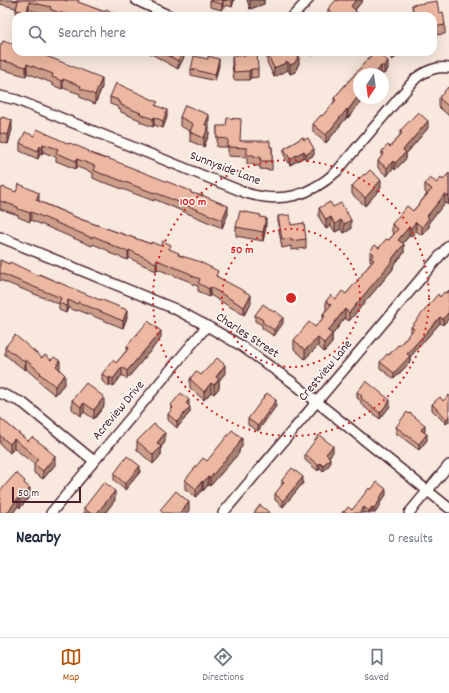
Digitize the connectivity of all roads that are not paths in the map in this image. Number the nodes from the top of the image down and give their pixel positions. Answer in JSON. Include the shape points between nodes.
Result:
{"nodes":[{"id":1,"x":136,"y":0,"type":"edge"},
{"id":2,"x":308,"y":0,"type":"edge"},
{"id":3,"x":162,"y":12,"type":"edge"},
{"id":4,"x":297,"y":12,"type":"edge"},
{"id":5,"x":449,"y":68,"type":"edge"},
{"id":6,"x":0,"y":96,"type":"edge"},
{"id":7,"x":0,"y":237,"type":"edge"},
{"id":8,"x":449,"y":245,"type":"edge"},
{"id":9,"x":208,"y":326,"type":"junction"},
{"id":10,"x":0,"y":393,"type":"edge"},
{"id":11,"x":316,"y":402,"type":"junction"},
{"id":12,"x":94,"y":461,"type":"junction"},
{"id":13,"x":449,"y":465,"type":"edge"},
{"id":14,"x":427,"y":491,"type":"junction"},
{"id":15,"x":449,"y":508,"type":"edge"},
{"id":16,"x":51,"y":513,"type":"edge"},
{"id":17,"x":223,"y":513,"type":"edge"},
{"id":18,"x":409,"y":513,"type":"edge"}],
"edges":[{"from":1,"to":3,"type":"street"},
{"from":2,"to":4,"type":"street"},
{"from":5,"to":6,"type":"street","name":"Sunnyside Lane","via":[[432,69],[416,78],[326,181],[302,194],[278,198],[246,192],[18,100]]},
{"from":7,"to":9,"type":"street","name":"Charles Street","via":[[148,297]]},
{"from":8,"to":11,"type":"street","name":"Crestview Lane"},
{"from":9,"to":11,"type":"street","name":"Charles Street","via":[[266,363]]},
{"from":9,"to":12,"type":"street","name":"Acreview Drive"},
{"from":10,"to":12,"type":"street","via":[[23,403]]},
{"from":11,"to":14,"type":"street","name":"Charles Street"},
{"from":11,"to":17,"type":"street","name":"Crestview Lane"},
{"from":12,"to":16,"type":"street","name":"Acreview Drive"},
{"from":13,"to":14,"type":"street"},
{"from":14,"to":15,"type":"street","name":"Charles Street"},
{"from":14,"to":18,"type":"street"}]}
